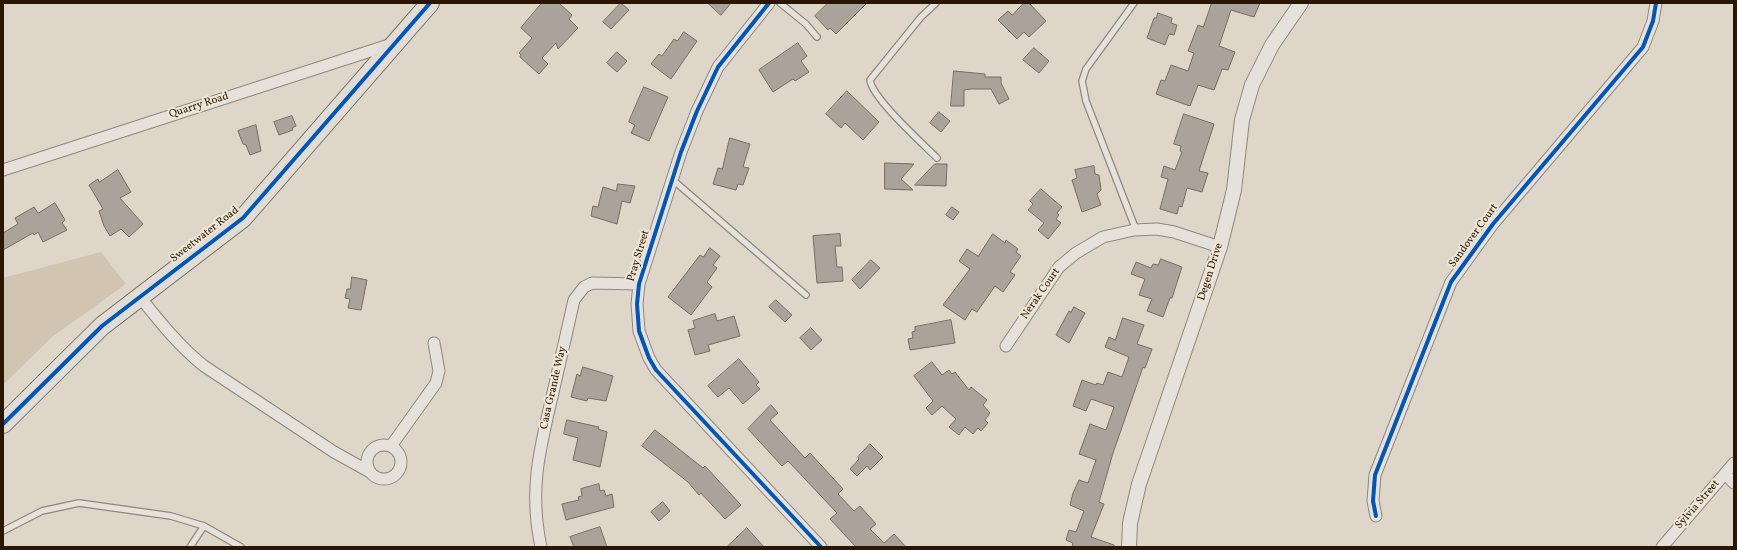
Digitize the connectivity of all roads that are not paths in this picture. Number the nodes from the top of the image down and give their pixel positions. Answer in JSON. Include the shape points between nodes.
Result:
{"nodes":[{"id":1,"x":430,"y":3,"type":"edge"},
{"id":2,"x":769,"y":3,"type":"edge"},
{"id":3,"x":780,"y":3,"type":"edge"},
{"id":4,"x":936,"y":3,"type":"edge"},
{"id":5,"x":1134,"y":3,"type":"edge"},
{"id":6,"x":1302,"y":3,"type":"edge"},
{"id":7,"x":1656,"y":3,"type":"edge"},
{"id":8,"x":817,"y":37,"type":"dead end"},
{"id":9,"x":394,"y":43,"type":"junction"},
{"id":10,"x":937,"y":158,"type":"dead end"},
{"id":11,"x":3,"y":170,"type":"edge"},
{"id":12,"x":673,"y":180,"type":"junction"},
{"id":13,"x":1136,"y":230,"type":"junction"},
{"id":14,"x":1220,"y":247,"type":"junction"},
{"id":15,"x":639,"y":284,"type":"junction"},
{"id":16,"x":806,"y":295,"type":"dead end"},
{"id":17,"x":140,"y":297,"type":"junction"},
{"id":18,"x":434,"y":343,"type":"dead end"},
{"id":19,"x":1006,"y":346,"type":"dead end"},
{"id":20,"x":3,"y":424,"type":"edge"},
{"id":21,"x":391,"y":446,"type":"junction"},
{"id":22,"x":1734,"y":464,"type":"edge"},
{"id":23,"x":370,"y":472,"type":"junction"},
{"id":24,"x":1725,"y":474,"type":"junction"},
{"id":25,"x":1734,"y":483,"type":"edge"},
{"id":26,"x":1376,"y":516,"type":"dead end"},
{"id":27,"x":204,"y":526,"type":"junction"},
{"id":28,"x":3,"y":531,"type":"edge"},
{"id":29,"x":190,"y":547,"type":"edge"},
{"id":30,"x":241,"y":547,"type":"edge"},
{"id":31,"x":541,"y":547,"type":"edge"},
{"id":32,"x":821,"y":547,"type":"edge"},
{"id":33,"x":1128,"y":547,"type":"edge"},
{"id":34,"x":1662,"y":547,"type":"edge"}],
"edges":[{"from":1,"to":9,"type":"main road","name":"Sweetwater Road"},
{"from":2,"to":12,"type":"street","name":"Pray Street","via":[[718,67],[694,118]]},
{"from":3,"to":8,"type":"lane","via":[[806,24]]},
{"from":4,"to":10,"type":"lane","via":[[921,17],[870,80],[871,87],[880,99]]},
{"from":5,"to":13,"type":"lane","via":[[1086,69],[1082,81],[1089,110]]},
{"from":6,"to":14,"type":"street","name":"Degen Drive","via":[[1272,45],[1252,85],[1242,120],[1234,190]]},
{"from":7,"to":26,"type":"street","name":"Sandover Court","via":[[1653,21],[1643,47],[1497,218],[1451,282],[1375,475],[1373,501]]},
{"from":9,"to":11,"type":"street","name":"Quarry Road"},
{"from":9,"to":17,"type":"main road","name":"Sweetwater Road","via":[[243,218]]},
{"from":12,"to":15,"type":"street","name":"Pray Street"},
{"from":12,"to":16,"type":"lane"},
{"from":13,"to":14,"type":"street","name":"Nerak Court","via":[[1157,229],[1174,232]]},
{"from":13,"to":19,"type":"street","name":"Nerak Court","via":[[1103,237],[1076,253],[1059,268]]},
{"from":14,"to":33,"type":"street","name":"Degen Drive","via":[[1138,484]]},
{"from":15,"to":31,"type":"street","name":"Casa Grande Way","via":[[592,284],[584,287],[574,300],[538,456],[534,494]]},
{"from":15,"to":32,"type":"street","name":"Pray Street","via":[[639,332],[656,370]]},
{"from":17,"to":20,"type":"main road","name":"Sweetwater Road","via":[[102,326]]},
{"from":17,"to":23,"type":"street","via":[[168,333],[204,366],[334,452]]},
{"from":18,"to":21,"type":"street","via":[[438,371],[436,383]]},
{"from":21,"to":23,"type":"street","via":[[380,445],[371,451],[367,461]]},
{"from":21,"to":23,"type":"street","via":[[400,454],[399,471],[385,479]]},
{"from":22,"to":24,"type":"street","name":"Sylvia Street"},
{"from":24,"to":25,"type":"street"},
{"from":24,"to":34,"type":"street","name":"Sylvia Street"},
{"from":27,"to":28,"type":"lane","via":[[170,516],[79,503],[42,511]]},
{"from":27,"to":29,"type":"lane"},
{"from":27,"to":30,"type":"lane"}]}
